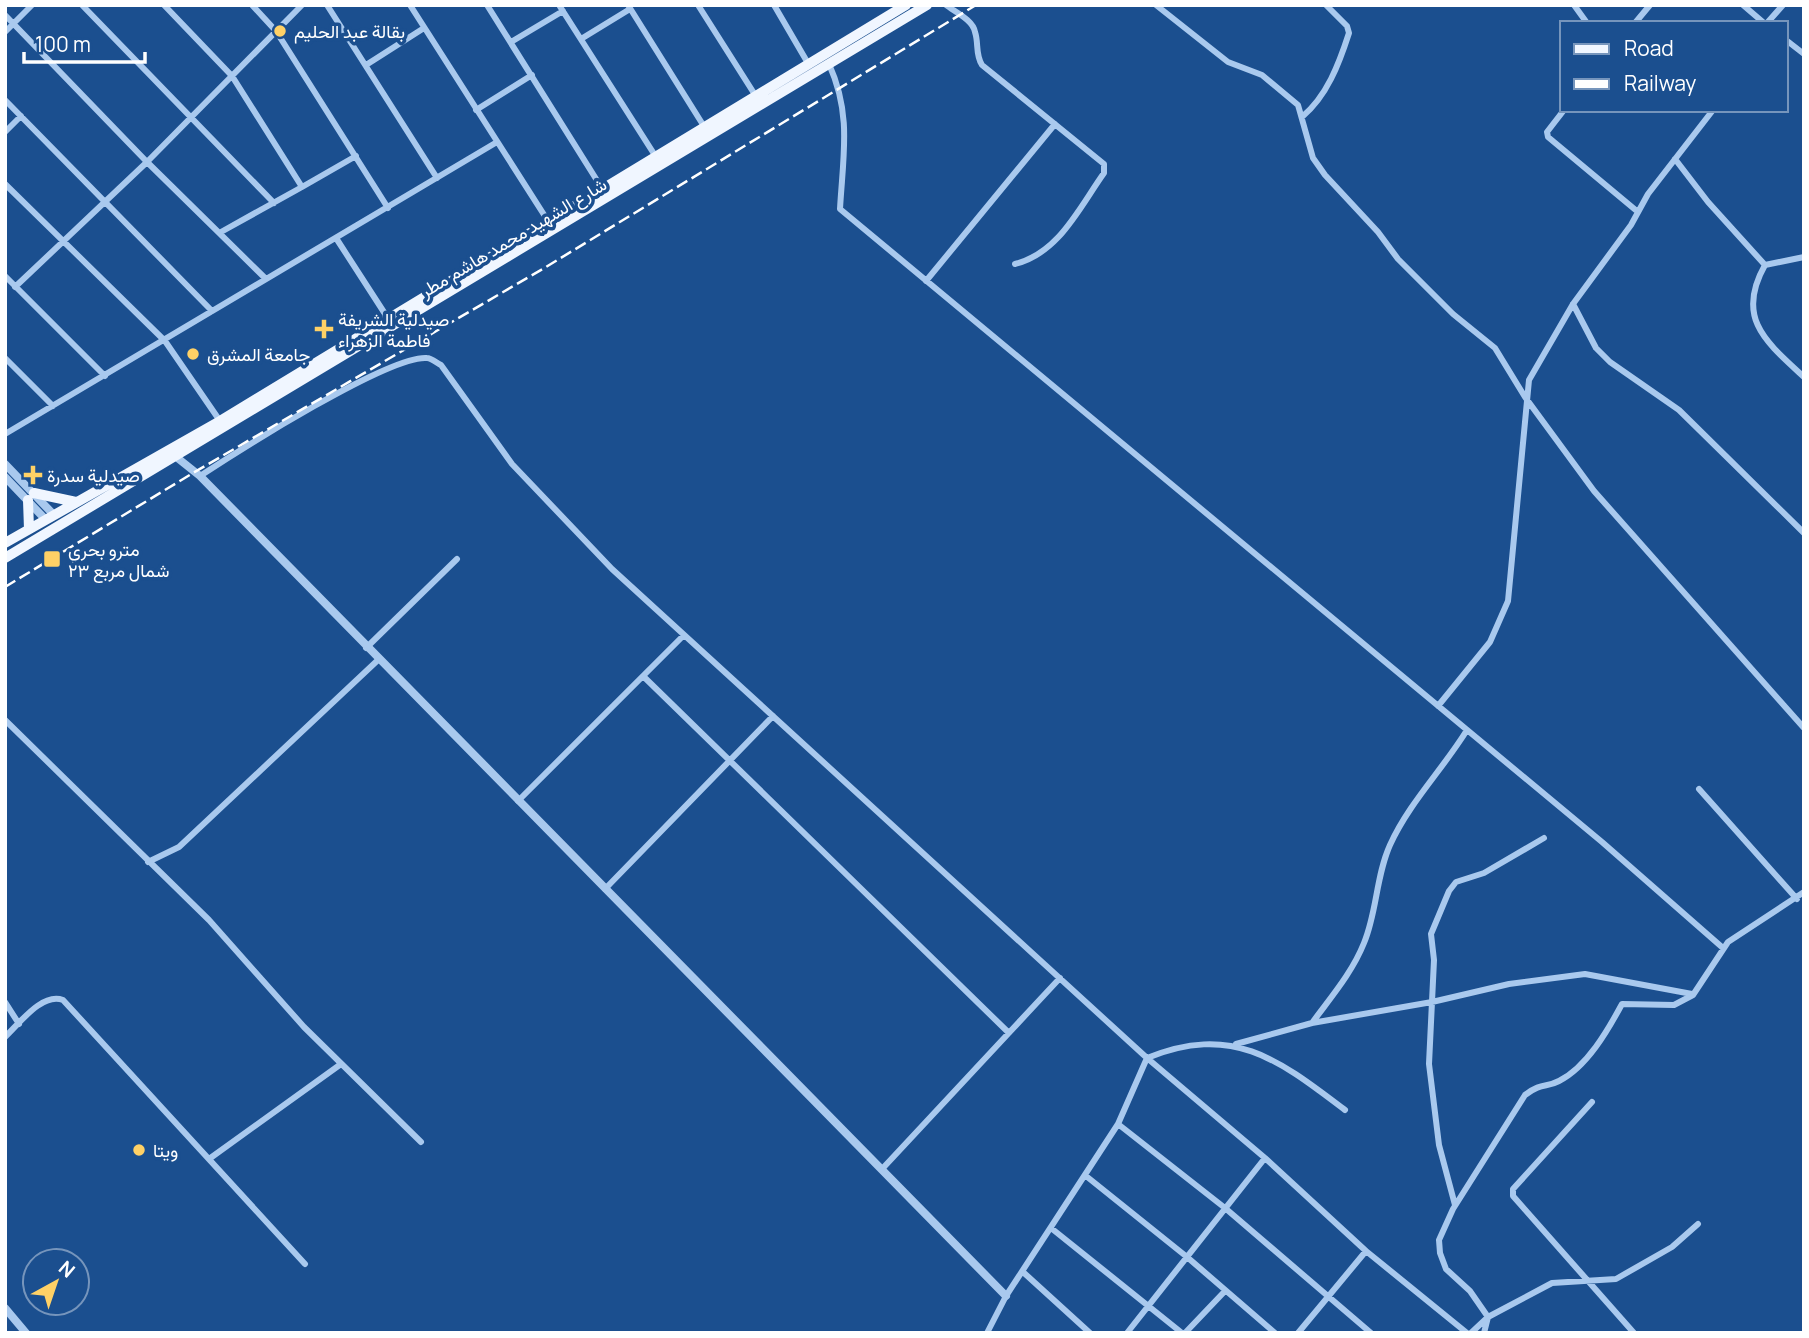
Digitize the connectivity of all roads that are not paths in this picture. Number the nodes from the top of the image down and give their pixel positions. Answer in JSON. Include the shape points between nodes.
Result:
{"nodes":[{"id":1,"x":32,"y":5,"type":"edge"},
{"id":2,"x":82,"y":5,"type":"edge"},
{"id":3,"x":164,"y":5,"type":"edge"},
{"id":4,"x":251,"y":5,"type":"edge"},
{"id":5,"x":302,"y":5,"type":"edge"},
{"id":6,"x":327,"y":5,"type":"edge"},
{"id":7,"x":410,"y":5,"type":"edge"},
{"id":8,"x":487,"y":5,"type":"edge"},
{"id":9,"x":698,"y":5,"type":"edge"},
{"id":10,"x":774,"y":5,"type":"edge"},
{"id":11,"x":906,"y":5,"type":"edge"},
{"id":12,"x":927,"y":5,"type":"edge"},
{"id":13,"x":946,"y":5,"type":"edge"},
{"id":14,"x":1156,"y":5,"type":"edge"},
{"id":15,"x":1326,"y":5,"type":"edge"},
{"id":16,"x":1574,"y":5,"type":"edge"},
{"id":17,"x":1650,"y":5,"type":"edge"},
{"id":18,"x":1743,"y":5,"type":"edge"},
{"id":19,"x":1783,"y":5,"type":"edge"},
{"id":20,"x":629,"y":7,"type":"edge"},
{"id":21,"x":561,"y":8,"type":"edge"},
{"id":22,"x":5,"y":15,"type":"edge"},
{"id":23,"x":1586,"y":21,"type":"edge"},
{"id":24,"x":1637,"y":21,"type":"edge"},
{"id":25,"x":1763,"y":21,"type":"edge"},
{"id":26,"x":1768,"y":21,"type":"edge"},
{"id":27,"x":14,"y":24,"type":"junction"},
{"id":28,"x":424,"y":28,"type":"junction"},
{"id":29,"x":276,"y":31,"type":"junction"},
{"id":30,"x":5,"y":32,"type":"edge"},
{"id":31,"x":581,"y":39,"type":"junction"},
{"id":32,"x":511,"y":42,"type":"junction"},
{"id":33,"x":1788,"y":42,"type":"edge"},
{"id":34,"x":1804,"y":54,"type":"edge"},
{"id":35,"x":829,"y":64,"type":"junction"},
{"id":36,"x":366,"y":65,"type":"junction"},
{"id":37,"x":809,"y":65,"type":"junction"},
{"id":38,"x":532,"y":75,"type":"junction"},
{"id":39,"x":232,"y":76,"type":"junction"},
{"id":40,"x":5,"y":100,"type":"edge"},
{"id":41,"x":759,"y":101,"type":"junction"},
{"id":42,"x":476,"y":110,"type":"junction"},
{"id":43,"x":1562,"y":112,"type":"edge"},
{"id":44,"x":1711,"y":112,"type":"edge"},
{"id":45,"x":21,"y":116,"type":"junction"},
{"id":46,"x":192,"y":116,"type":"junction"},
{"id":47,"x":1302,"y":117,"type":"junction"},
{"id":48,"x":1055,"y":124,"type":"junction"},
{"id":49,"x":705,"y":128,"type":"junction"},
{"id":50,"x":5,"y":132,"type":"edge"},
{"id":51,"x":497,"y":142,"type":"junction"},
{"id":52,"x":356,"y":156,"type":"junction"},
{"id":53,"x":656,"y":158,"type":"junction"},
{"id":54,"x":1675,"y":159,"type":"junction"},
{"id":55,"x":147,"y":162,"type":"junction"},
{"id":56,"x":437,"y":178,"type":"junction"},
{"id":57,"x":5,"y":184,"type":"edge"},
{"id":58,"x":302,"y":187,"type":"junction"},
{"id":59,"x":603,"y":190,"type":"junction"},
{"id":60,"x":105,"y":202,"type":"junction"},
{"id":61,"x":274,"y":203,"type":"junction"},
{"id":62,"x":388,"y":208,"type":"junction"},
{"id":63,"x":1638,"y":212,"type":"junction"},
{"id":64,"x":548,"y":221,"type":"junction"},
{"id":65,"x":221,"y":232,"type":"junction"},
{"id":66,"x":337,"y":238,"type":"junction"},
{"id":67,"x":61,"y":242,"type":"junction"},
{"id":68,"x":1804,"y":257,"type":"edge"},
{"id":69,"x":1015,"y":264,"type":"dead end"},
{"id":70,"x":1765,"y":265,"type":"junction"},
{"id":71,"x":5,"y":276,"type":"edge"},
{"id":72,"x":266,"y":279,"type":"junction"},
{"id":73,"x":926,"y":281,"type":"junction"},
{"id":74,"x":15,"y":286,"type":"junction"},
{"id":75,"x":1573,"y":304,"type":"junction"},
{"id":76,"x":212,"y":311,"type":"junction"},
{"id":77,"x":389,"y":320,"type":"junction"},
{"id":78,"x":165,"y":341,"type":"junction"},
{"id":79,"x":5,"y":358,"type":"edge"},
{"id":80,"x":104,"y":376,"type":"junction"},
{"id":81,"x":1804,"y":377,"type":"edge"},
{"id":82,"x":1525,"y":397,"type":"junction"},
{"id":83,"x":53,"y":406,"type":"junction"},
{"id":84,"x":220,"y":421,"type":"junction"},
{"id":85,"x":5,"y":434,"type":"edge"},
{"id":86,"x":175,"y":456,"type":"junction"},
{"id":87,"x":5,"y":464,"type":"edge"},
{"id":88,"x":200,"y":476,"type":"junction"},
{"id":89,"x":5,"y":477,"type":"edge"},
{"id":90,"x":31,"y":497,"type":"junction"},
{"id":91,"x":76,"y":502,"type":"junction"},
{"id":92,"x":49,"y":516,"type":"junction"},
{"id":93,"x":29,"y":529,"type":"junction"},
{"id":94,"x":1804,"y":533,"type":"edge"},
{"id":95,"x":5,"y":543,"type":"edge"},
{"id":96,"x":5,"y":558,"type":"edge"},
{"id":97,"x":457,"y":559,"type":"dead end"},
{"id":98,"x":684,"y":635,"type":"junction"},
{"id":99,"x":366,"y":648,"type":"junction"},
{"id":100,"x":378,"y":660,"type":"junction"},
{"id":101,"x":643,"y":676,"type":"junction"},
{"id":102,"x":1438,"y":705,"type":"junction"},
{"id":103,"x":773,"y":716,"type":"junction"},
{"id":104,"x":5,"y":720,"type":"edge"},
{"id":105,"x":1804,"y":728,"type":"edge"},
{"id":106,"x":1467,"y":730,"type":"junction"},
{"id":107,"x":729,"y":761,"type":"junction"},
{"id":108,"x":1699,"y":789,"type":"dead end"},
{"id":109,"x":518,"y":801,"type":"junction"},
{"id":110,"x":1544,"y":838,"type":"dead end"},
{"id":111,"x":148,"y":862,"type":"junction"},
{"id":112,"x":605,"y":889,"type":"junction"},
{"id":113,"x":1804,"y":895,"type":"edge"},
{"id":114,"x":1796,"y":899,"type":"junction"},
{"id":115,"x":1723,"y":948,"type":"junction"},
{"id":116,"x":1060,"y":978,"type":"junction"},
{"id":117,"x":1693,"y":995,"type":"junction"},
{"id":118,"x":5,"y":1002,"type":"edge"},
{"id":119,"x":1432,"y":1002,"type":"junction"},
{"id":120,"x":1312,"y":1023,"type":"junction"},
{"id":121,"x":19,"y":1024,"type":"junction"},
{"id":122,"x":1009,"y":1033,"type":"junction"},
{"id":123,"x":5,"y":1037,"type":"edge"},
{"id":124,"x":1234,"y":1044,"type":"junction"},
{"id":125,"x":1147,"y":1058,"type":"junction"},
{"id":126,"x":341,"y":1064,"type":"junction"},
{"id":127,"x":1592,"y":1102,"type":"dead end"},
{"id":128,"x":1345,"y":1110,"type":"dead end"},
{"id":129,"x":1118,"y":1125,"type":"junction"},
{"id":130,"x":421,"y":1142,"type":"dead end"},
{"id":131,"x":1265,"y":1158,"type":"junction"},
{"id":132,"x":209,"y":1159,"type":"junction"},
{"id":133,"x":883,"y":1168,"type":"junction"},
{"id":134,"x":1086,"y":1176,"type":"junction"},
{"id":135,"x":1455,"y":1205,"type":"junction"},
{"id":136,"x":1225,"y":1208,"type":"junction"},
{"id":137,"x":1698,"y":1224,"type":"dead end"},
{"id":138,"x":1051,"y":1228,"type":"junction"},
{"id":139,"x":1366,"y":1251,"type":"junction"},
{"id":140,"x":1187,"y":1256,"type":"junction"},
{"id":141,"x":305,"y":1264,"type":"dead end"},
{"id":142,"x":1023,"y":1272,"type":"junction"},
{"id":143,"x":1590,"y":1283,"type":"junction"},
{"id":144,"x":1225,"y":1291,"type":"junction"},
{"id":145,"x":1006,"y":1296,"type":"junction"},
{"id":146,"x":1329,"y":1297,"type":"junction"},
{"id":147,"x":1149,"y":1306,"type":"junction"},
{"id":148,"x":5,"y":1308,"type":"edge"},
{"id":149,"x":1488,"y":1317,"type":"junction"},
{"id":150,"x":990,"y":1332,"type":"edge"},
{"id":151,"x":26,"y":1333,"type":"edge"},
{"id":152,"x":1090,"y":1333,"type":"edge"},
{"id":153,"x":1127,"y":1333,"type":"edge"},
{"id":154,"x":1183,"y":1333,"type":"edge"},
{"id":155,"x":1275,"y":1333,"type":"edge"},
{"id":156,"x":1298,"y":1333,"type":"edge"},
{"id":157,"x":1371,"y":1333,"type":"edge"},
{"id":158,"x":1469,"y":1333,"type":"edge"},
{"id":159,"x":1484,"y":1333,"type":"edge"},
{"id":160,"x":1634,"y":1333,"type":"edge"}],
"edges":[{"from":1,"to":27,"type":"street"},
{"from":2,"to":46,"type":"street"},
{"from":3,"to":39,"type":"street"},
{"from":4,"to":29,"type":"street"},
{"from":5,"to":29,"type":"street"},
{"from":6,"to":36,"type":"street"},
{"from":7,"to":28,"type":"street"},
{"from":8,"to":32,"type":"street"},
{"from":9,"to":41,"type":"street"},
{"from":10,"to":37,"type":"street"},
{"from":11,"to":37,"type":"main road","name":"شارع الشهيد محمد هاشم مطر"},
{"from":12,"to":35,"type":"main road","name":"شارع الشهيد محمد هاشم مطر"},
{"from":13,"to":48,"type":"street","via":[[975,30],[982,65]]},
{"from":14,"to":47,"type":"street","via":[[1228,62],[1274,83],[1298,105]]},
{"from":15,"to":47,"type":"street","via":[[1349,33],[1317,105]]},
{"from":16,"to":23,"type":"street"},
{"from":17,"to":24,"type":"street"},
{"from":18,"to":25,"type":"street"},
{"from":19,"to":26,"type":"street"},
{"from":20,"to":31,"type":"street"},
{"from":20,"to":49,"type":"street"},
{"from":21,"to":31,"type":"street"},
{"from":21,"to":32,"type":"street"},
{"from":22,"to":27,"type":"street"},
{"from":27,"to":30,"type":"street"},
{"from":27,"to":55,"type":"street"},
{"from":28,"to":36,"type":"street"},
{"from":28,"to":42,"type":"street"},
{"from":29,"to":39,"type":"street"},
{"from":29,"to":52,"type":"street"},
{"from":31,"to":53,"type":"street"},
{"from":32,"to":38,"type":"street"},
{"from":33,"to":34,"type":"street"},
{"from":35,"to":41,"type":"main road","name":"شارع الشهيد محمد هاشم مطر"},
{"from":35,"to":73,"type":"street","via":[[846,115],[840,209]]},
{"from":36,"to":56,"type":"street"},
{"from":37,"to":41,"type":"main road","name":"شارع الشهيد محمد هاشم مطر"},
{"from":38,"to":42,"type":"street"},
{"from":38,"to":59,"type":"street"},
{"from":39,"to":46,"type":"street"},
{"from":39,"to":58,"type":"street"},
{"from":40,"to":45,"type":"street"},
{"from":41,"to":49,"type":"main road","name":"شارع الشهيد محمد هاشم مطر"},
{"from":41,"to":86,"type":"main road","name":"شارع الشهيد محمد هاشم مطر"},
{"from":42,"to":51,"type":"street"},
{"from":43,"to":63,"type":"street","via":[[1548,137]]},
{"from":44,"to":54,"type":"street"},
{"from":45,"to":50,"type":"street"},
{"from":45,"to":60,"type":"street"},
{"from":46,"to":55,"type":"street"},
{"from":46,"to":61,"type":"street"},
{"from":47,"to":82,"type":"street","via":[[1312,158],[1325,175],[1398,259],[1495,348]]},
{"from":48,"to":69,"type":"street","via":[[1104,164],[1104,173],[1069,226],[1047,249],[1033,260]]},
{"from":48,"to":73,"type":"street"},
{"from":49,"to":53,"type":"main road","name":"شارع الشهيد محمد هاشم مطر"},
{"from":51,"to":56,"type":"street"},
{"from":51,"to":64,"type":"street"},
{"from":52,"to":58,"type":"street"},
{"from":52,"to":62,"type":"street"},
{"from":53,"to":59,"type":"main road","name":"شارع الشهيد محمد هاشم مطر"},
{"from":54,"to":63,"type":"street"},
{"from":54,"to":70,"type":"street"},
{"from":55,"to":60,"type":"street"},
{"from":55,"to":65,"type":"street"},
{"from":56,"to":62,"type":"street"},
{"from":57,"to":67,"type":"street"},
{"from":58,"to":61,"type":"street"},
{"from":59,"to":64,"type":"main road","name":"شارع الشهيد محمد هاشم مطر"},
{"from":60,"to":67,"type":"street"},
{"from":60,"to":76,"type":"street"},
{"from":61,"to":65,"type":"street"},
{"from":62,"to":66,"type":"street"},
{"from":63,"to":75,"type":"street"},
{"from":64,"to":77,"type":"main road","name":"شارع الشهيد محمد هاشم مطر"},
{"from":65,"to":72,"type":"street"},
{"from":66,"to":72,"type":"street"},
{"from":66,"to":77,"type":"street"},
{"from":67,"to":74,"type":"street"},
{"from":67,"to":78,"type":"street"},
{"from":68,"to":70,"type":"street"},
{"from":70,"to":81,"type":"street","via":[[1754,285],[1754,319],[1773,348]]},
{"from":71,"to":74,"type":"street"},
{"from":72,"to":76,"type":"street"},
{"from":73,"to":102,"type":"street"},
{"from":74,"to":80,"type":"street"},
{"from":75,"to":82,"type":"street","via":[[1537,363]]},
{"from":75,"to":94,"type":"street","via":[[1596,348],[1610,362],[1687,417]]},
{"from":76,"to":78,"type":"street"},
{"from":77,"to":84,"type":"main road","name":"شارع الشهيد محمد هاشم مطر"},
{"from":78,"to":80,"type":"street"},
{"from":78,"to":84,"type":"street"},
{"from":79,"to":83,"type":"street"},
{"from":80,"to":83,"type":"street"},
{"from":82,"to":102,"type":"street","via":[[1508,601],[1490,642]]},
{"from":82,"to":105,"type":"street","via":[[1594,491]]},
{"from":83,"to":85,"type":"street"},
{"from":84,"to":91,"type":"main road","name":"شارع الشهيد محمد هاشم مطر"},
{"from":86,"to":88,"type":"street"},
{"from":86,"to":96,"type":"main road","name":"شارع الشهيد محمد هاشم مطر"},
{"from":87,"to":90,"type":"street"},
{"from":88,"to":98,"type":"street","via":[[363,381],[394,365],[427,358],[441,365],[521,474],[612,569]]},
{"from":88,"to":99,"type":"street"},
{"from":89,"to":90,"type":"street"},
{"from":90,"to":91,"type":"main road"},
{"from":90,"to":92,"type":"street"},
{"from":90,"to":93,"type":"main road"},
{"from":91,"to":92,"type":"main road","name":"شارع الشهيد محمد هاشم مطر"},
{"from":92,"to":93,"type":"main road","name":"شارع الشهيد محمد هاشم مطر"},
{"from":93,"to":95,"type":"main road","name":"شارع الشهيد محمد هاشم مطر"},
{"from":97,"to":99,"type":"street"},
{"from":98,"to":101,"type":"street"},
{"from":98,"to":103,"type":"street"},
{"from":99,"to":100,"type":"street"},
{"from":100,"to":109,"type":"street"},
{"from":100,"to":111,"type":"street","via":[[180,847]]},
{"from":101,"to":107,"type":"street"},
{"from":101,"to":109,"type":"street"},
{"from":102,"to":106,"type":"street"},
{"from":103,"to":107,"type":"street"},
{"from":103,"to":116,"type":"street"},
{"from":104,"to":111,"type":"street"},
{"from":106,"to":115,"type":"street"},
{"from":106,"to":120,"type":"street","via":[[1444,767],[1401,819],[1388,849],[1365,941],[1350,973]]},
{"from":107,"to":112,"type":"street"},
{"from":107,"to":122,"type":"street"},
{"from":108,"to":114,"type":"street"},
{"from":109,"to":112,"type":"street"},
{"from":110,"to":119,"type":"street","via":[[1451,887],[1431,931]]},
{"from":111,"to":126,"type":"street","via":[[209,920]]},
{"from":112,"to":133,"type":"street"},
{"from":113,"to":114,"type":"street"},
{"from":114,"to":115,"type":"street"},
{"from":115,"to":117,"type":"street"},
{"from":116,"to":122,"type":"street"},
{"from":116,"to":125,"type":"street"},
{"from":117,"to":119,"type":"street","via":[[1585,974],[1509,984]]},
{"from":117,"to":135,"type":"street","via":[[1674,1005],[1622,1004],[1610,1027],[1574,1070],[1525,1095]]},
{"from":118,"to":121,"type":"street"},
{"from":119,"to":120,"type":"street"},
{"from":119,"to":135,"type":"street","via":[[1432,1105]]},
{"from":120,"to":124,"type":"street"},
{"from":121,"to":123,"type":"street"},
{"from":121,"to":132,"type":"street","via":[[48,999],[63,1000]]},
{"from":122,"to":133,"type":"street"},
{"from":124,"to":125,"type":"street","via":[[1171,1048]]},
{"from":124,"to":128,"type":"street","via":[[1279,1063]]},
{"from":125,"to":129,"type":"street"},
{"from":125,"to":131,"type":"street"},
{"from":126,"to":130,"type":"street"},
{"from":126,"to":132,"type":"street"},
{"from":127,"to":143,"type":"street","via":[[1513,1189],[1513,1196]]},
{"from":129,"to":134,"type":"street"},
{"from":129,"to":136,"type":"street"},
{"from":131,"to":136,"type":"street"},
{"from":131,"to":139,"type":"street"},
{"from":132,"to":141,"type":"street"},
{"from":133,"to":145,"type":"street"},
{"from":134,"to":138,"type":"street"},
{"from":134,"to":140,"type":"street"},
{"from":135,"to":149,"type":"street","via":[[1439,1240],[1440,1254],[1446,1269]]},
{"from":136,"to":140,"type":"street"},
{"from":136,"to":146,"type":"street"},
{"from":137,"to":143,"type":"street","via":[[1672,1247],[1616,1279]]},
{"from":138,"to":142,"type":"street"},
{"from":138,"to":147,"type":"street"},
{"from":139,"to":146,"type":"street"},
{"from":139,"to":158,"type":"street"},
{"from":140,"to":144,"type":"street"},
{"from":140,"to":147,"type":"street"},
{"from":142,"to":145,"type":"street"},
{"from":142,"to":152,"type":"street"},
{"from":143,"to":149,"type":"street","via":[[1552,1283]]},
{"from":143,"to":160,"type":"street"},
{"from":144,"to":154,"type":"street"},
{"from":144,"to":155,"type":"street"},
{"from":145,"to":150,"type":"street"},
{"from":146,"to":156,"type":"street"},
{"from":146,"to":157,"type":"street"},
{"from":147,"to":153,"type":"street"},
{"from":147,"to":154,"type":"street"},
{"from":148,"to":151,"type":"street"},
{"from":149,"to":158,"type":"street"},
{"from":149,"to":159,"type":"street"}]}
